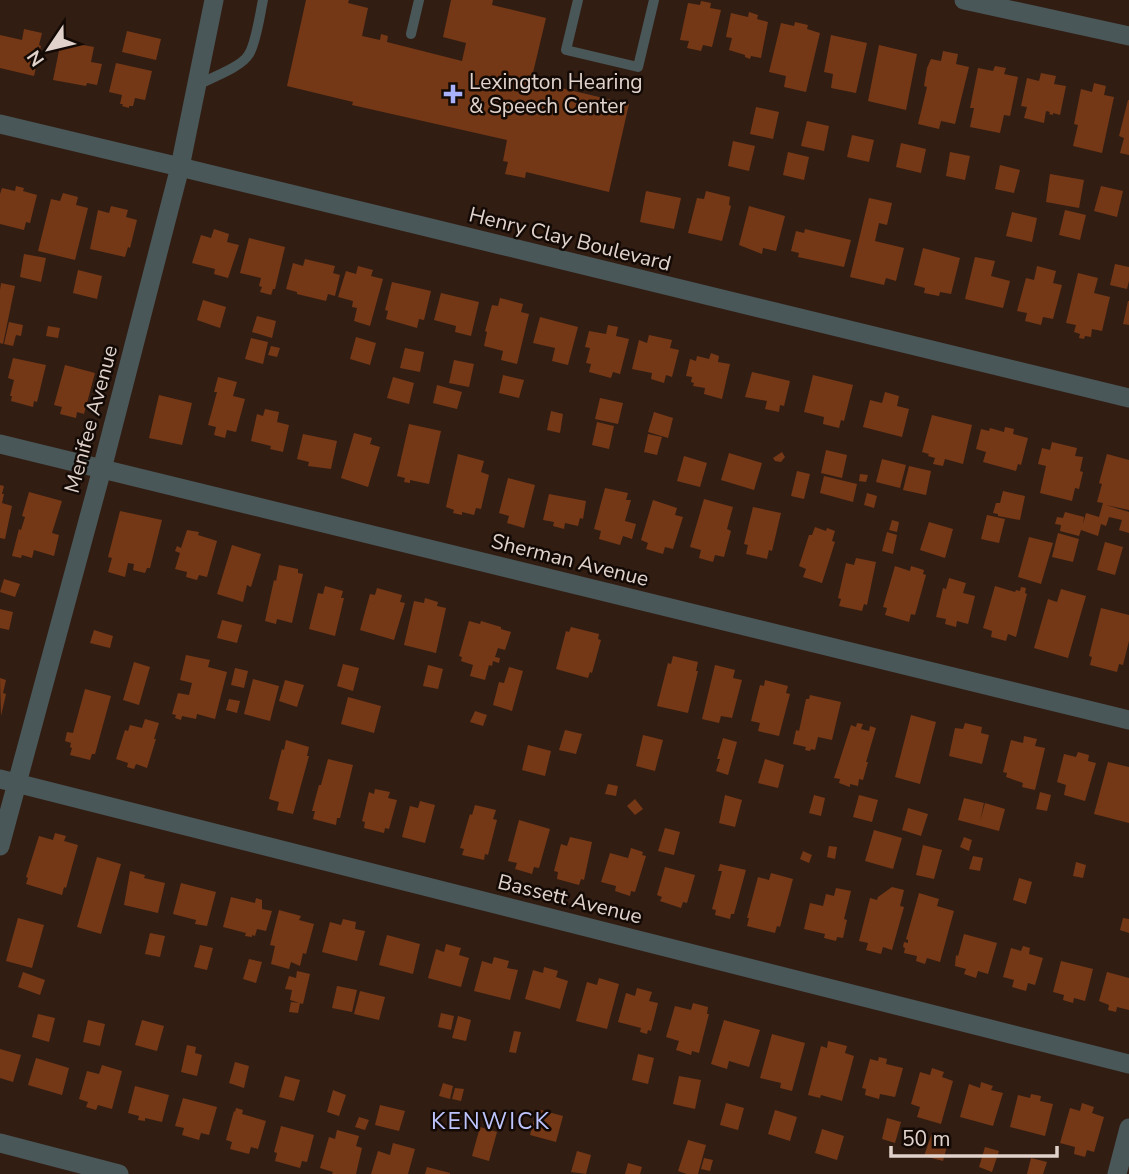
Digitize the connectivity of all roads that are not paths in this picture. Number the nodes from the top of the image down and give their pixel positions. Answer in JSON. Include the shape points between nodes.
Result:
{"nodes":[{"id":1,"x":214,"y":0,"type":"edge"},
{"id":2,"x":263,"y":0,"type":"edge"},
{"id":3,"x":419,"y":0,"type":"edge"},
{"id":4,"x":578,"y":0,"type":"edge"},
{"id":5,"x":654,"y":0,"type":"edge"},
{"id":6,"x":964,"y":0,"type":"edge"},
{"id":7,"x":411,"y":34,"type":"dead end"},
{"id":8,"x":1129,"y":36,"type":"edge"},
{"id":9,"x":197,"y":86,"type":"junction"},
{"id":10,"x":0,"y":124,"type":"edge"},
{"id":11,"x":180,"y":167,"type":"junction"},
{"id":12,"x":1129,"y":398,"type":"edge"},
{"id":13,"x":0,"y":443,"type":"edge"},
{"id":14,"x":102,"y":469,"type":"junction"},
{"id":15,"x":1129,"y":720,"type":"edge"},
{"id":16,"x":8,"y":781,"type":"edge"},
{"id":17,"x":0,"y":846,"type":"edge"},
{"id":18,"x":1129,"y":1064,"type":"edge"},
{"id":19,"x":1129,"y":1128,"type":"edge"},
{"id":20,"x":0,"y":1143,"type":"edge"},
{"id":21,"x":119,"y":1174,"type":"edge"},
{"id":22,"x":1117,"y":1174,"type":"edge"}],
"edges":[{"from":1,"to":9,"type":"street","name":"Menifee Avenue"},
{"from":2,"to":9,"type":"lane","via":[[248,57]]},
{"from":3,"to":7,"type":"lane"},
{"from":4,"to":5,"type":"lane","via":[[566,50],[638,67]]},
{"from":6,"to":8,"type":"street"},
{"from":9,"to":11,"type":"street","name":"Menifee Avenue"},
{"from":10,"to":11,"type":"street","name":"Henry Clay Boulevard"},
{"from":11,"to":12,"type":"street","name":"Henry Clay Boulevard"},
{"from":11,"to":14,"type":"street","name":"Menifee Avenue"},
{"from":13,"to":14,"type":"street","name":"Sherman Avenue"},
{"from":14,"to":15,"type":"street","name":"Sherman Avenue"},
{"from":14,"to":16,"type":"street","name":"Menifee Avenue"},
{"from":16,"to":17,"type":"street","name":"Menifee Avenue"},
{"from":16,"to":18,"type":"street","name":"Bassett Avenue"},
{"from":19,"to":22,"type":"street"},
{"from":20,"to":21,"type":"street"}]}
